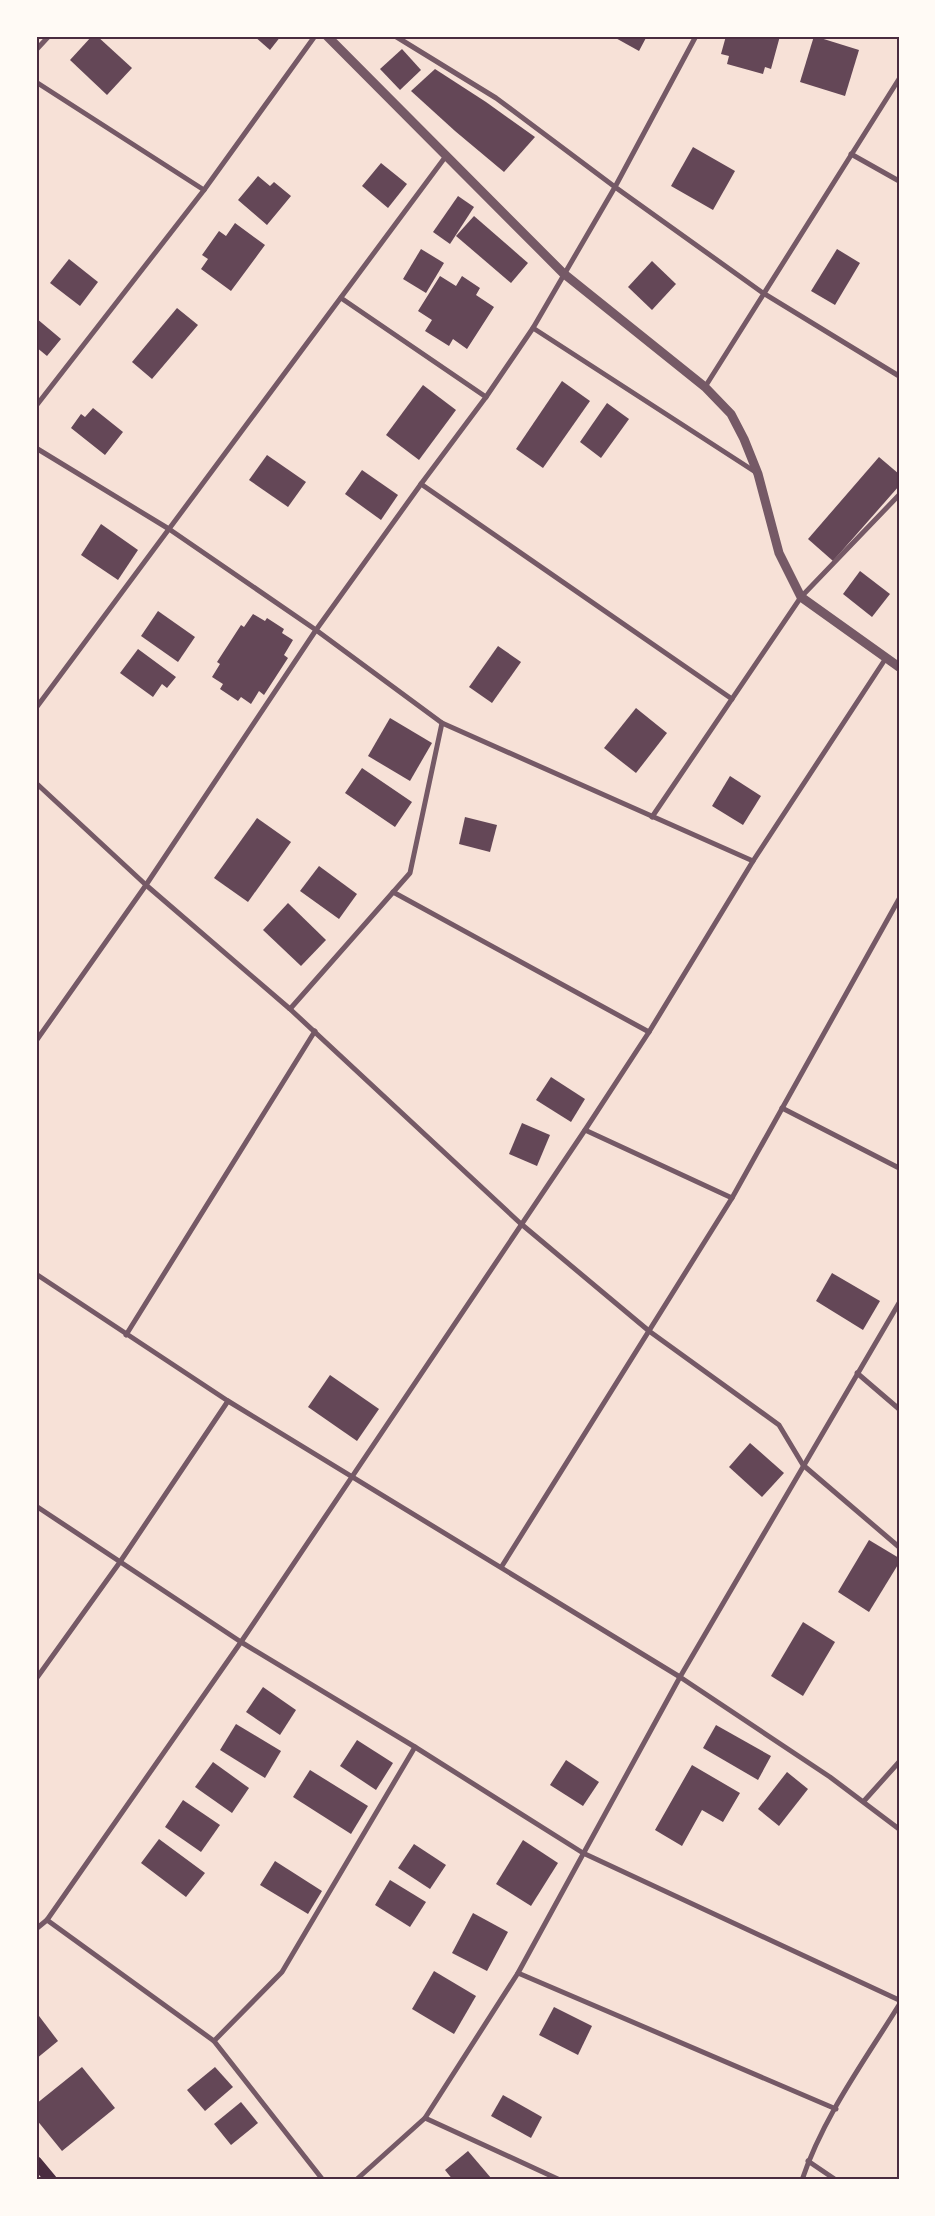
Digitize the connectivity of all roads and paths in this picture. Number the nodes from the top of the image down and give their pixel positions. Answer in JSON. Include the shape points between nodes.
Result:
{"nodes":[{"id":1,"x":49,"y":36,"type":"edge"},
{"id":2,"x":316,"y":36,"type":"edge"},
{"id":3,"x":327,"y":36,"type":"edge"},
{"id":4,"x":395,"y":36,"type":"edge"},
{"id":5,"x":696,"y":36,"type":"edge"},
{"id":6,"x":36,"y":50,"type":"edge"},
{"id":7,"x":899,"y":78,"type":"edge"},
{"id":8,"x":36,"y":82,"type":"edge"},
{"id":9,"x":851,"y":154,"type":"junction"},
{"id":10,"x":446,"y":156,"type":"junction"},
{"id":11,"x":899,"y":181,"type":"edge"},
{"id":12,"x":615,"y":187,"type":"junction"},
{"id":13,"x":204,"y":190,"type":"junction"},
{"id":14,"x":563,"y":273,"type":"junction"},
{"id":15,"x":764,"y":293,"type":"junction"},
{"id":16,"x":341,"y":298,"type":"junction"},
{"id":17,"x":533,"y":328,"type":"junction"},
{"id":18,"x":899,"y":376,"type":"edge"},
{"id":19,"x":705,"y":387,"type":"junction"},
{"id":20,"x":486,"y":397,"type":"junction"},
{"id":21,"x":36,"y":406,"type":"edge"},
{"id":22,"x":36,"y":448,"type":"edge"},
{"id":23,"x":758,"y":474,"type":"junction"},
{"id":24,"x":421,"y":484,"type":"junction"},
{"id":25,"x":899,"y":495,"type":"edge"},
{"id":26,"x":169,"y":529,"type":"junction"},
{"id":27,"x":801,"y":597,"type":"junction"},
{"id":28,"x":316,"y":630,"type":"junction"},
{"id":29,"x":886,"y":658,"type":"junction"},
{"id":30,"x":899,"y":667,"type":"edge"},
{"id":31,"x":732,"y":699,"type":"junction"},
{"id":32,"x":36,"y":708,"type":"edge"},
{"id":33,"x":442,"y":723,"type":"junction"},
{"id":34,"x":36,"y":783,"type":"edge"},
{"id":35,"x":652,"y":817,"type":"junction"},
{"id":36,"x":753,"y":861,"type":"junction"},
{"id":37,"x":146,"y":886,"type":"junction"},
{"id":38,"x":393,"y":892,"type":"junction"},
{"id":39,"x":899,"y":899,"type":"edge"},
{"id":40,"x":290,"y":1009,"type":"junction"},
{"id":41,"x":315,"y":1031,"type":"junction"},
{"id":42,"x":649,"y":1032,"type":"junction"},
{"id":43,"x":36,"y":1041,"type":"edge"},
{"id":44,"x":782,"y":1108,"type":"junction"},
{"id":45,"x":584,"y":1130,"type":"junction"},
{"id":46,"x":899,"y":1168,"type":"edge"},
{"id":47,"x":732,"y":1198,"type":"junction"},
{"id":48,"x":520,"y":1223,"type":"junction"},
{"id":49,"x":36,"y":1274,"type":"edge"},
{"id":50,"x":899,"y":1303,"type":"edge"},
{"id":51,"x":649,"y":1331,"type":"junction"},
{"id":52,"x":126,"y":1335,"type":"junction"},
{"id":53,"x":857,"y":1373,"type":"junction"},
{"id":54,"x":228,"y":1401,"type":"junction"},
{"id":55,"x":899,"y":1409,"type":"edge"},
{"id":56,"x":803,"y":1465,"type":"junction"},
{"id":57,"x":352,"y":1476,"type":"junction"},
{"id":58,"x":36,"y":1506,"type":"edge"},
{"id":59,"x":899,"y":1547,"type":"edge"},
{"id":60,"x":120,"y":1562,"type":"junction"},
{"id":61,"x":502,"y":1566,"type":"junction"},
{"id":62,"x":241,"y":1642,"type":"junction"},
{"id":63,"x":680,"y":1677,"type":"junction"},
{"id":64,"x":36,"y":1679,"type":"edge"},
{"id":65,"x":415,"y":1747,"type":"junction"},
{"id":66,"x":899,"y":1762,"type":"edge"},
{"id":67,"x":864,"y":1801,"type":"junction"},
{"id":68,"x":899,"y":1829,"type":"edge"},
{"id":69,"x":583,"y":1853,"type":"junction"},
{"id":70,"x":47,"y":1920,"type":"junction"},
{"id":71,"x":36,"y":1929,"type":"edge"},
{"id":72,"x":518,"y":1973,"type":"junction"},
{"id":73,"x":899,"y":2000,"type":"edge"},
{"id":74,"x":899,"y":2004,"type":"edge"},
{"id":75,"x":214,"y":2041,"type":"junction"},
{"id":76,"x":836,"y":2109,"type":"junction"},
{"id":77,"x":425,"y":2118,"type":"junction"},
{"id":78,"x":808,"y":2161,"type":"junction"},
{"id":79,"x":36,"y":2162,"type":"edge"},
{"id":80,"x":51,"y":2180,"type":"edge"},
{"id":81,"x":323,"y":2180,"type":"edge"},
{"id":82,"x":356,"y":2180,"type":"edge"},
{"id":83,"x":560,"y":2180,"type":"edge"},
{"id":84,"x":802,"y":2180,"type":"edge"},
{"id":85,"x":836,"y":2180,"type":"edge"}],
"edges":[{"from":1,"to":6,"type":"street"},
{"from":2,"to":13,"type":"street"},
{"from":3,"to":10,"type":"street"},
{"from":4,"to":12,"type":"street","via":[[496,98]]},
{"from":5,"to":12,"type":"street"},
{"from":7,"to":9,"type":"street"},
{"from":8,"to":13,"type":"street"},
{"from":9,"to":11,"type":"street"},
{"from":9,"to":15,"type":"street"},
{"from":10,"to":14,"type":"street"},
{"from":10,"to":16,"type":"street"},
{"from":12,"to":14,"type":"street"},
{"from":12,"to":15,"type":"street"},
{"from":13,"to":21,"type":"street"},
{"from":14,"to":17,"type":"street"},
{"from":14,"to":19,"type":"street"},
{"from":15,"to":18,"type":"street"},
{"from":15,"to":19,"type":"street"},
{"from":16,"to":20,"type":"street"},
{"from":16,"to":26,"type":"street"},
{"from":17,"to":20,"type":"street"},
{"from":17,"to":23,"type":"street"},
{"from":19,"to":23,"type":"street","via":[[732,414]]},
{"from":20,"to":24,"type":"street"},
{"from":22,"to":26,"type":"street"},
{"from":23,"to":27,"type":"street","via":[[779,553]]},
{"from":24,"to":28,"type":"street"},
{"from":24,"to":31,"type":"street"},
{"from":25,"to":27,"type":"street"},
{"from":26,"to":28,"type":"street"},
{"from":26,"to":32,"type":"street"},
{"from":27,"to":29,"type":"street"},
{"from":27,"to":31,"type":"street"},
{"from":28,"to":33,"type":"street"},
{"from":28,"to":37,"type":"street"},
{"from":29,"to":30,"type":"street"},
{"from":29,"to":36,"type":"street"},
{"from":31,"to":35,"type":"street"},
{"from":33,"to":35,"type":"street"},
{"from":33,"to":38,"type":"street","via":[[410,873]]},
{"from":34,"to":37,"type":"street"},
{"from":35,"to":36,"type":"street"},
{"from":36,"to":42,"type":"street"},
{"from":37,"to":40,"type":"street"},
{"from":37,"to":43,"type":"street"},
{"from":38,"to":40,"type":"street"},
{"from":38,"to":42,"type":"street"},
{"from":39,"to":44,"type":"street"},
{"from":40,"to":41,"type":"street"},
{"from":41,"to":48,"type":"street"},
{"from":41,"to":52,"type":"street"},
{"from":42,"to":45,"type":"street"},
{"from":44,"to":46,"type":"street"},
{"from":44,"to":47,"type":"street"},
{"from":45,"to":47,"type":"street"},
{"from":45,"to":48,"type":"street"},
{"from":47,"to":51,"type":"street"},
{"from":48,"to":51,"type":"street"},
{"from":48,"to":57,"type":"street"},
{"from":49,"to":52,"type":"street"},
{"from":50,"to":53,"type":"street"},
{"from":51,"to":56,"type":"street","via":[[779,1424]]},
{"from":51,"to":61,"type":"street"},
{"from":52,"to":54,"type":"street"},
{"from":53,"to":55,"type":"street"},
{"from":53,"to":56,"type":"street"},
{"from":54,"to":57,"type":"street"},
{"from":54,"to":60,"type":"street"},
{"from":56,"to":59,"type":"street"},
{"from":56,"to":63,"type":"street"},
{"from":57,"to":61,"type":"street"},
{"from":57,"to":62,"type":"street"},
{"from":58,"to":60,"type":"street"},
{"from":60,"to":62,"type":"street"},
{"from":60,"to":64,"type":"street"},
{"from":61,"to":63,"type":"street"},
{"from":62,"to":65,"type":"street"},
{"from":62,"to":70,"type":"street"},
{"from":63,"to":67,"type":"street"},
{"from":63,"to":69,"type":"street"},
{"from":65,"to":69,"type":"street"},
{"from":65,"to":75,"type":"street","via":[[282,1972]]},
{"from":66,"to":67,"type":"street"},
{"from":67,"to":68,"type":"street"},
{"from":69,"to":72,"type":"street"},
{"from":69,"to":73,"type":"street"},
{"from":70,"to":71,"type":"street"},
{"from":70,"to":75,"type":"street"},
{"from":72,"to":76,"type":"street"},
{"from":72,"to":77,"type":"street"},
{"from":74,"to":76,"type":"street"},
{"from":75,"to":81,"type":"street"},
{"from":76,"to":78,"type":"street"},
{"from":77,"to":82,"type":"street"},
{"from":77,"to":83,"type":"street"},
{"from":78,"to":84,"type":"street"},
{"from":78,"to":85,"type":"street"},
{"from":79,"to":80,"type":"main road"}]}
